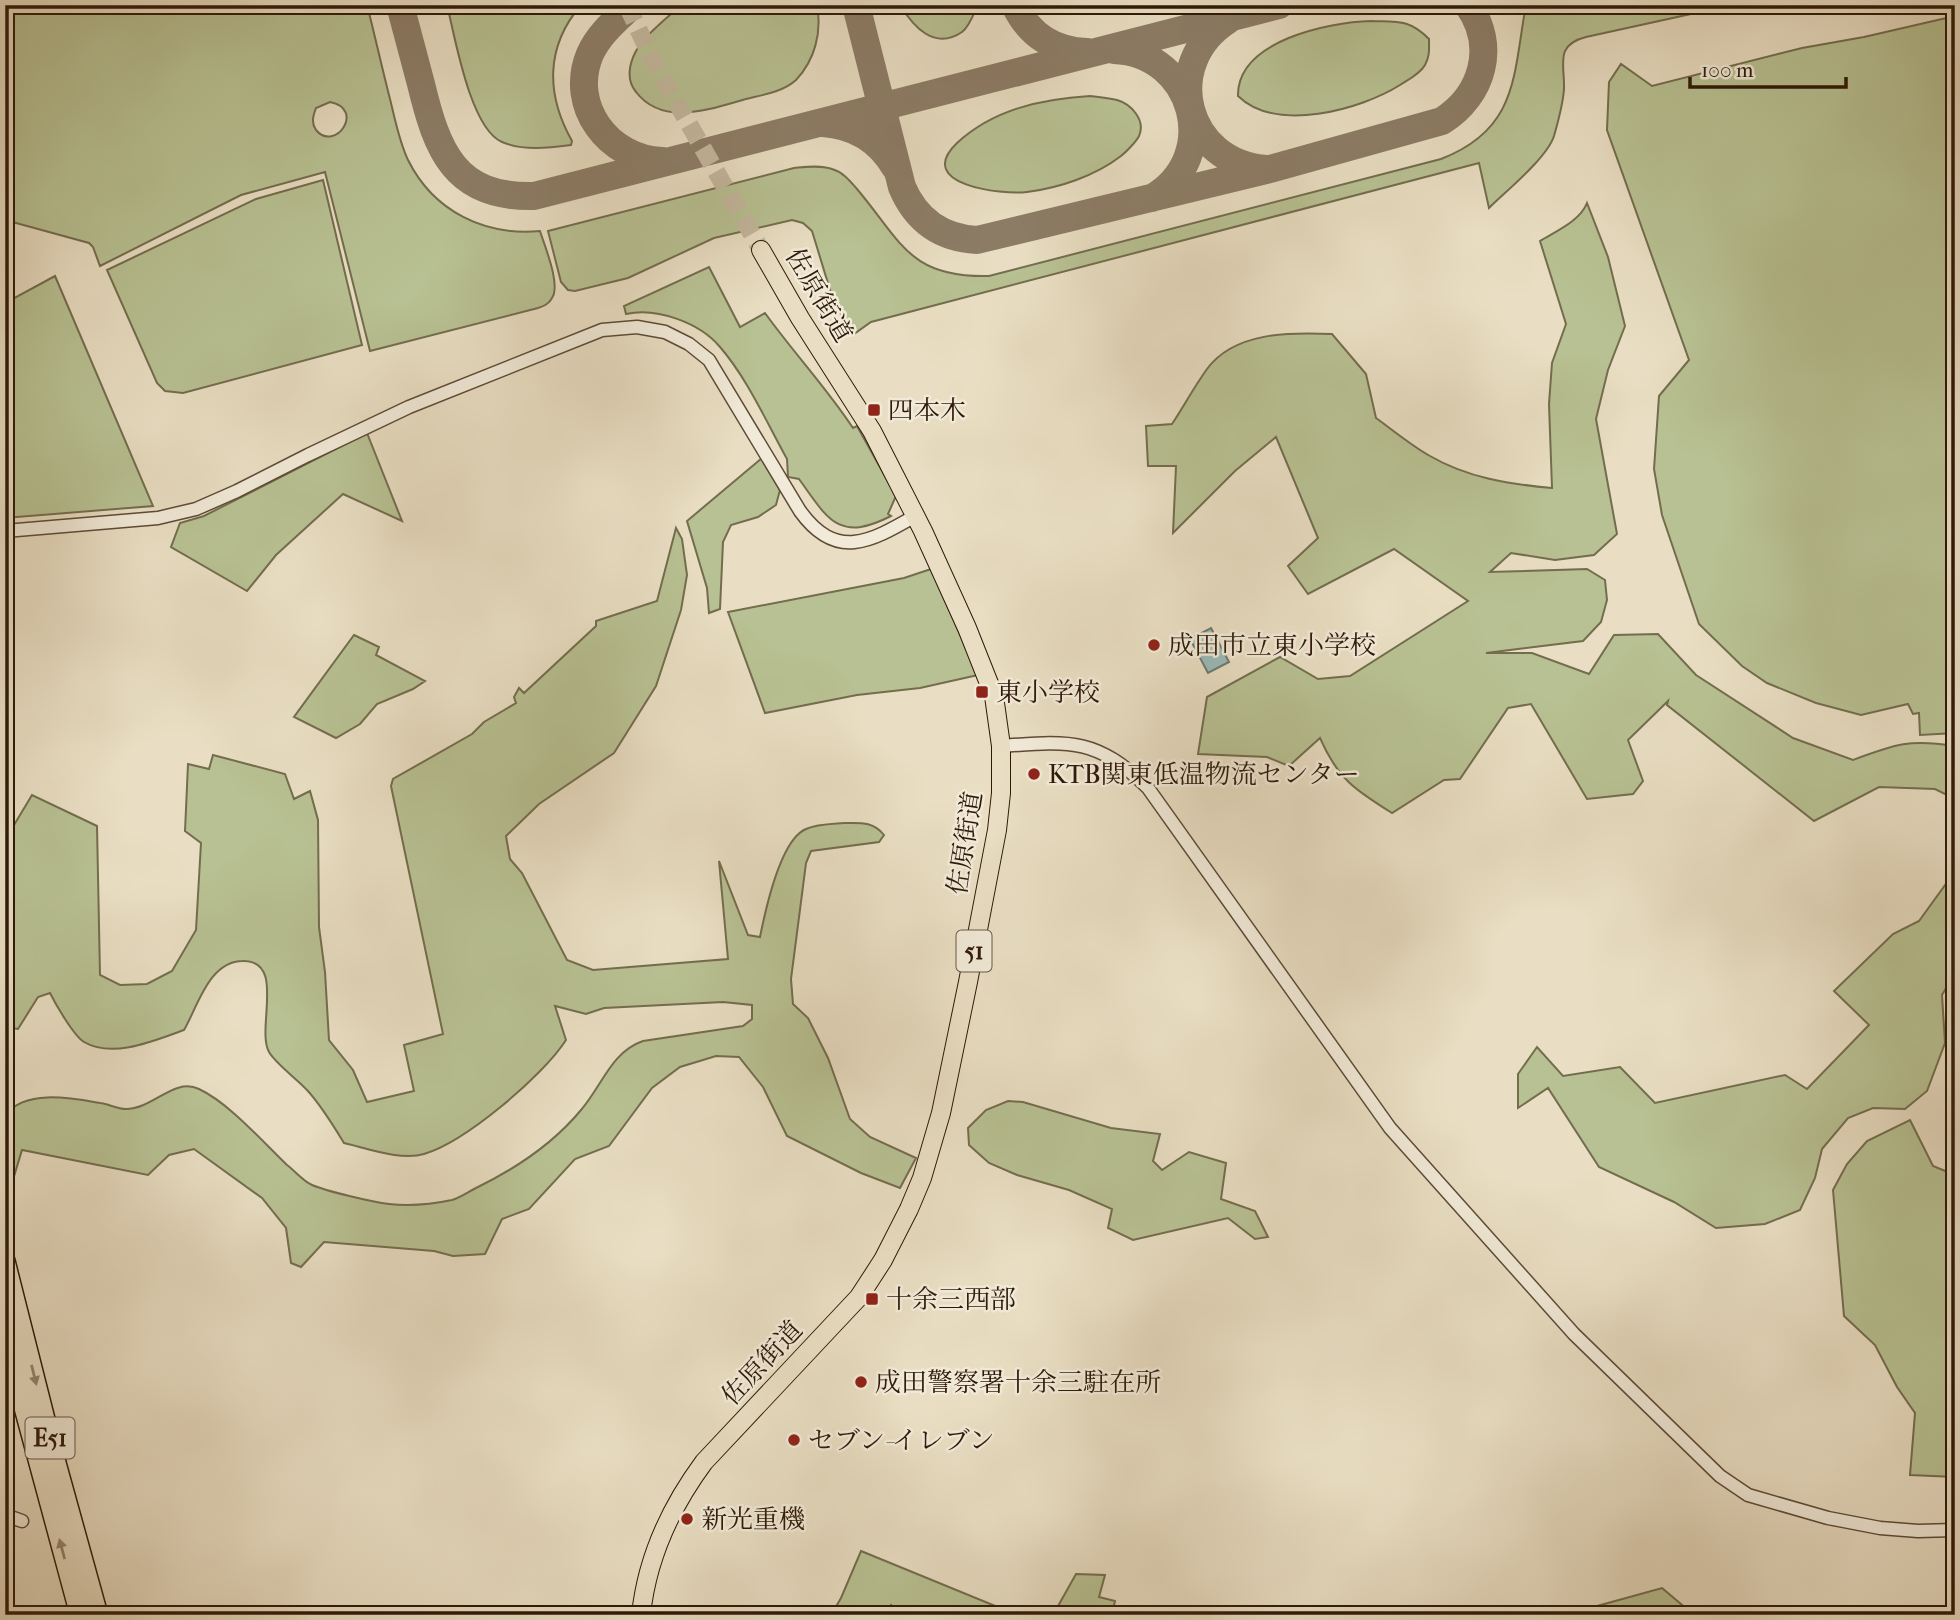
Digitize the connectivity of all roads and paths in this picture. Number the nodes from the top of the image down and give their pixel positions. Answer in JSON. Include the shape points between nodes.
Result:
{"nodes":[{"id":1,"x":761,"y":250,"type":"tunnel mouth"},
{"id":2,"x":915,"y":516,"type":"junction"},
{"id":3,"x":5,"y":531,"type":"edge"},
{"id":4,"x":1001,"y":746,"type":"junction"},
{"id":5,"x":5,"y":1261,"type":"edge"},
{"id":6,"x":5,"y":1337,"type":"edge"},
{"id":7,"x":5,"y":1515,"type":"edge"},
{"id":8,"x":22,"y":1521,"type":"dead end"},
{"id":9,"x":1955,"y":1530,"type":"edge"},
{"id":10,"x":80,"y":1615,"type":"edge"},
{"id":11,"x":98,"y":1615,"type":"edge"},
{"id":12,"x":641,"y":1615,"type":"edge"}],
"edges":[{"from":1,"to":2,"type":"highway","name":"佐原街道","number":"51","via":[[872,431]]},
{"from":2,"to":3,"type":"street","via":[[856,543],[822,534],[800,511],[709,360],[665,332],[621,327],[588,334],[408,407],[196,509],[158,518]]},
{"from":2,"to":4,"type":"highway","name":"佐原街道","number":"51","via":[[989,684]]},
{"from":4,"to":9,"type":"street","via":[[1058,742],[1087,747],[1113,759],[1148,788],[1390,1128],[1574,1334],[1720,1476],[1748,1495],[1828,1518],[1880,1528]]},
{"from":4,"to":12,"type":"highway","name":"佐原街道","number":"51","via":[[997,830],[940,1113],[922,1178],[883,1260],[859,1297],[689,1482],[657,1545]]},
{"from":5,"to":11,"type":"highway","number":"E51","one_way":true},
{"from":10,"to":6,"type":"highway","number":"E51","one_way":true},
{"from":7,"to":8,"type":"street"}]}
